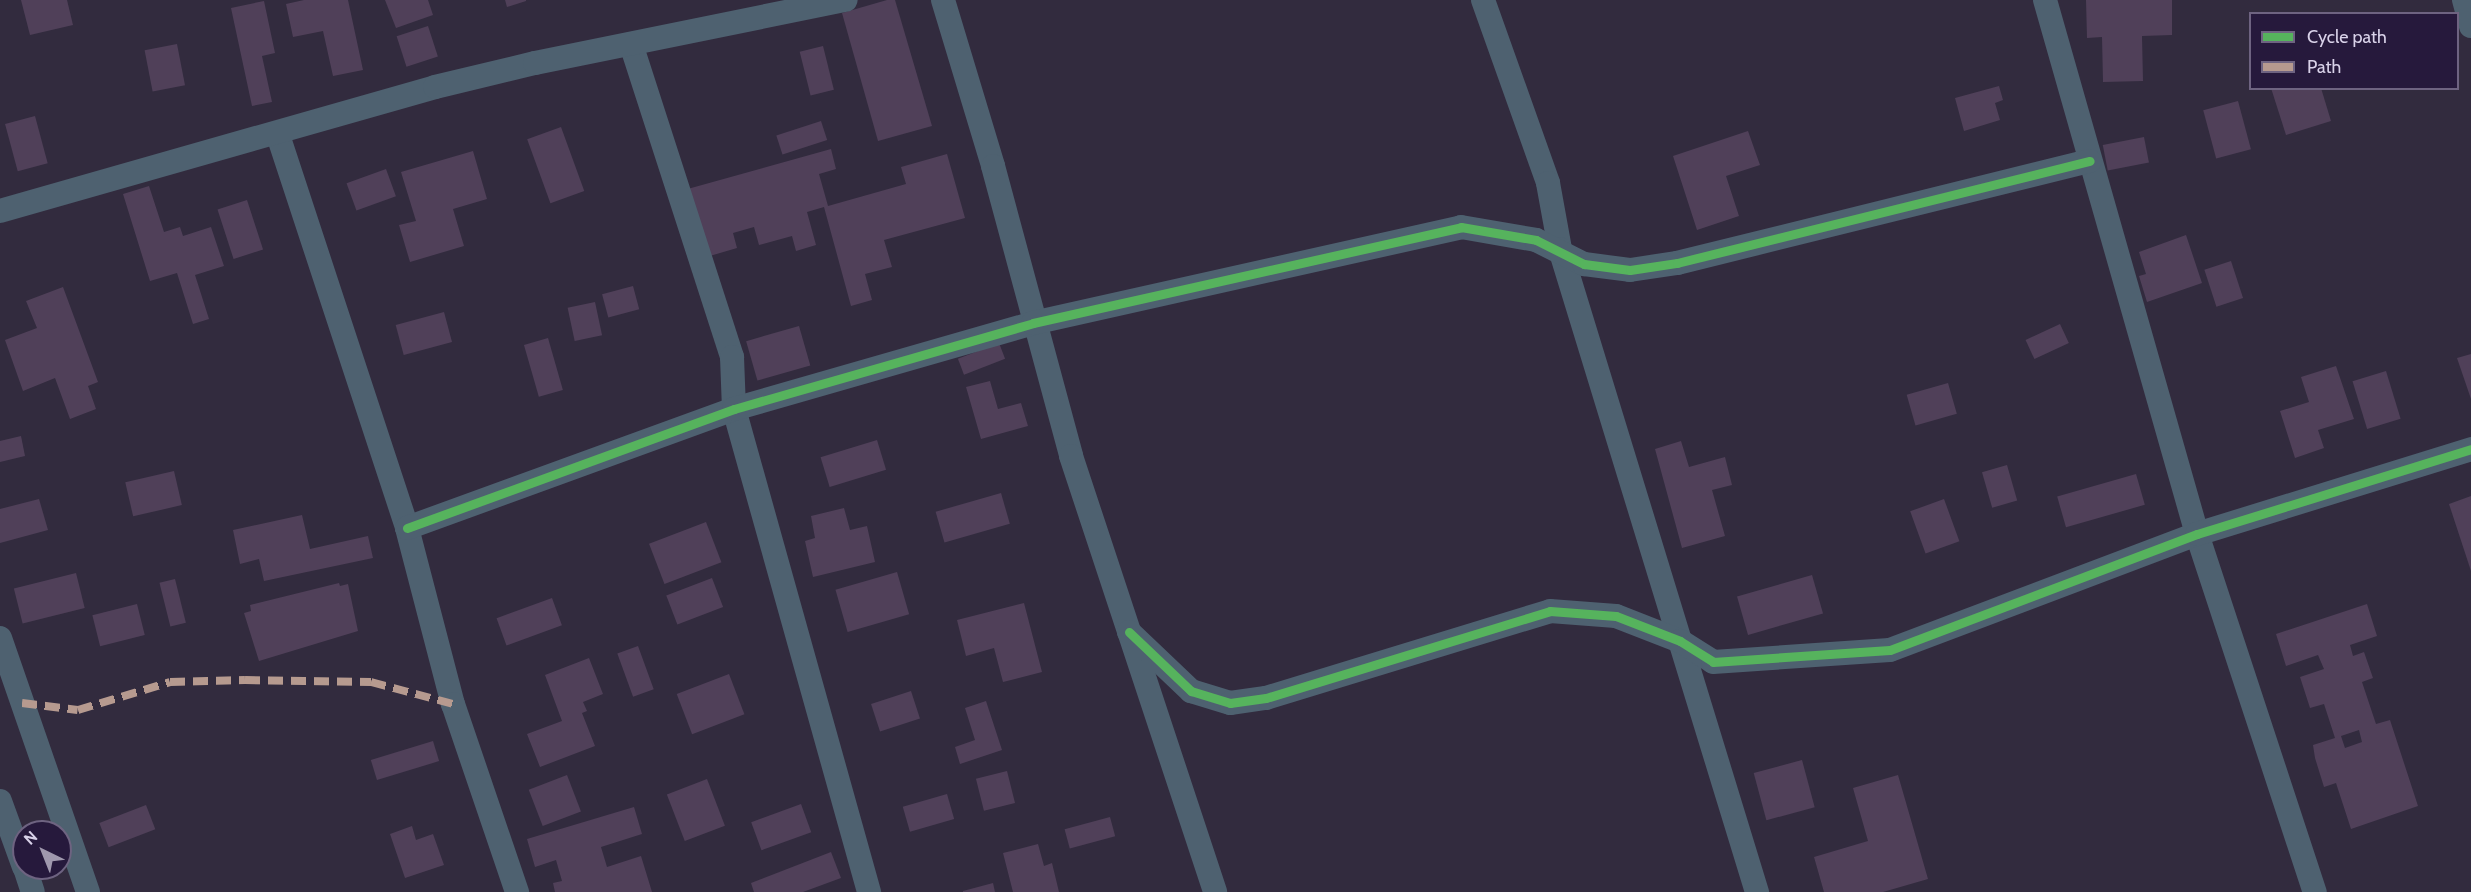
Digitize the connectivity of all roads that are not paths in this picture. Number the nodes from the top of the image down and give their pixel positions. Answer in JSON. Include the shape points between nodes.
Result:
{"nodes":[{"id":1,"x":846,"y":0,"type":"edge"},
{"id":2,"x":943,"y":0,"type":"edge"},
{"id":3,"x":1484,"y":0,"type":"edge"},
{"id":4,"x":2045,"y":0,"type":"edge"},
{"id":5,"x":2464,"y":0,"type":"edge"},
{"id":6,"x":784,"y":7,"type":"edge"},
{"id":7,"x":2471,"y":26,"type":"edge"},
{"id":8,"x":631,"y":44,"type":"junction"},
{"id":9,"x":278,"y":135,"type":"junction"},
{"id":10,"x":2090,"y":161,"type":"junction"},
{"id":11,"x":0,"y":211,"type":"edge"},
{"id":12,"x":1560,"y":249,"type":"junction"},
{"id":13,"x":1033,"y":323,"type":"junction"},
{"id":14,"x":734,"y":410,"type":"junction"},
{"id":15,"x":2471,"y":449,"type":"edge"},
{"id":16,"x":407,"y":528,"type":"junction"},
{"id":17,"x":2197,"y":534,"type":"junction"},
{"id":18,"x":1129,"y":632,"type":"junction"},
{"id":19,"x":0,"y":638,"type":"edge"},
{"id":20,"x":1680,"y":641,"type":"junction"},
{"id":21,"x":0,"y":801,"type":"edge"},
{"id":22,"x":12,"y":834,"type":"edge"},
{"id":23,"x":88,"y":892,"type":"edge"},
{"id":24,"x":517,"y":892,"type":"edge"},
{"id":25,"x":869,"y":892,"type":"edge"},
{"id":26,"x":1215,"y":892,"type":"edge"},
{"id":27,"x":1757,"y":892,"type":"edge"},
{"id":28,"x":2315,"y":892,"type":"edge"}],
"edges":[{"from":1,"to":6,"type":"street"},
{"from":2,"to":13,"type":"street","via":[[993,166]]},
{"from":3,"to":12,"type":"street","via":[[1548,183]]},
{"from":4,"to":10,"type":"street"},
{"from":5,"to":7,"type":"street"},
{"from":6,"to":8,"type":"street"},
{"from":8,"to":9,"type":"street","via":[[435,87]]},
{"from":8,"to":14,"type":"street","via":[[732,357]]},
{"from":9,"to":11,"type":"street"},
{"from":9,"to":16,"type":"street"},
{"from":10,"to":12,"type":"street","via":[[1677,263],[1630,270],[1584,264]]},
{"from":10,"to":17,"type":"street"},
{"from":12,"to":13,"type":"street","via":[[1536,240],[1461,227]]},
{"from":12,"to":20,"type":"street"},
{"from":13,"to":14,"type":"street"},
{"from":13,"to":18,"type":"street","via":[[1071,456]]},
{"from":14,"to":16,"type":"street"},
{"from":14,"to":25,"type":"street"},
{"from":15,"to":17,"type":"street"},
{"from":16,"to":24,"type":"street","via":[[453,704]]},
{"from":17,"to":20,"type":"street","via":[[1890,650],[1713,662]]},
{"from":17,"to":28,"type":"street"},
{"from":18,"to":20,"type":"street","via":[[1191,691],[1230,703],[1266,698],[1550,612],[1616,616]]},
{"from":18,"to":26,"type":"street"},
{"from":19,"to":23,"type":"street"},
{"from":20,"to":27,"type":"street"},
{"from":21,"to":22,"type":"street"}]}
